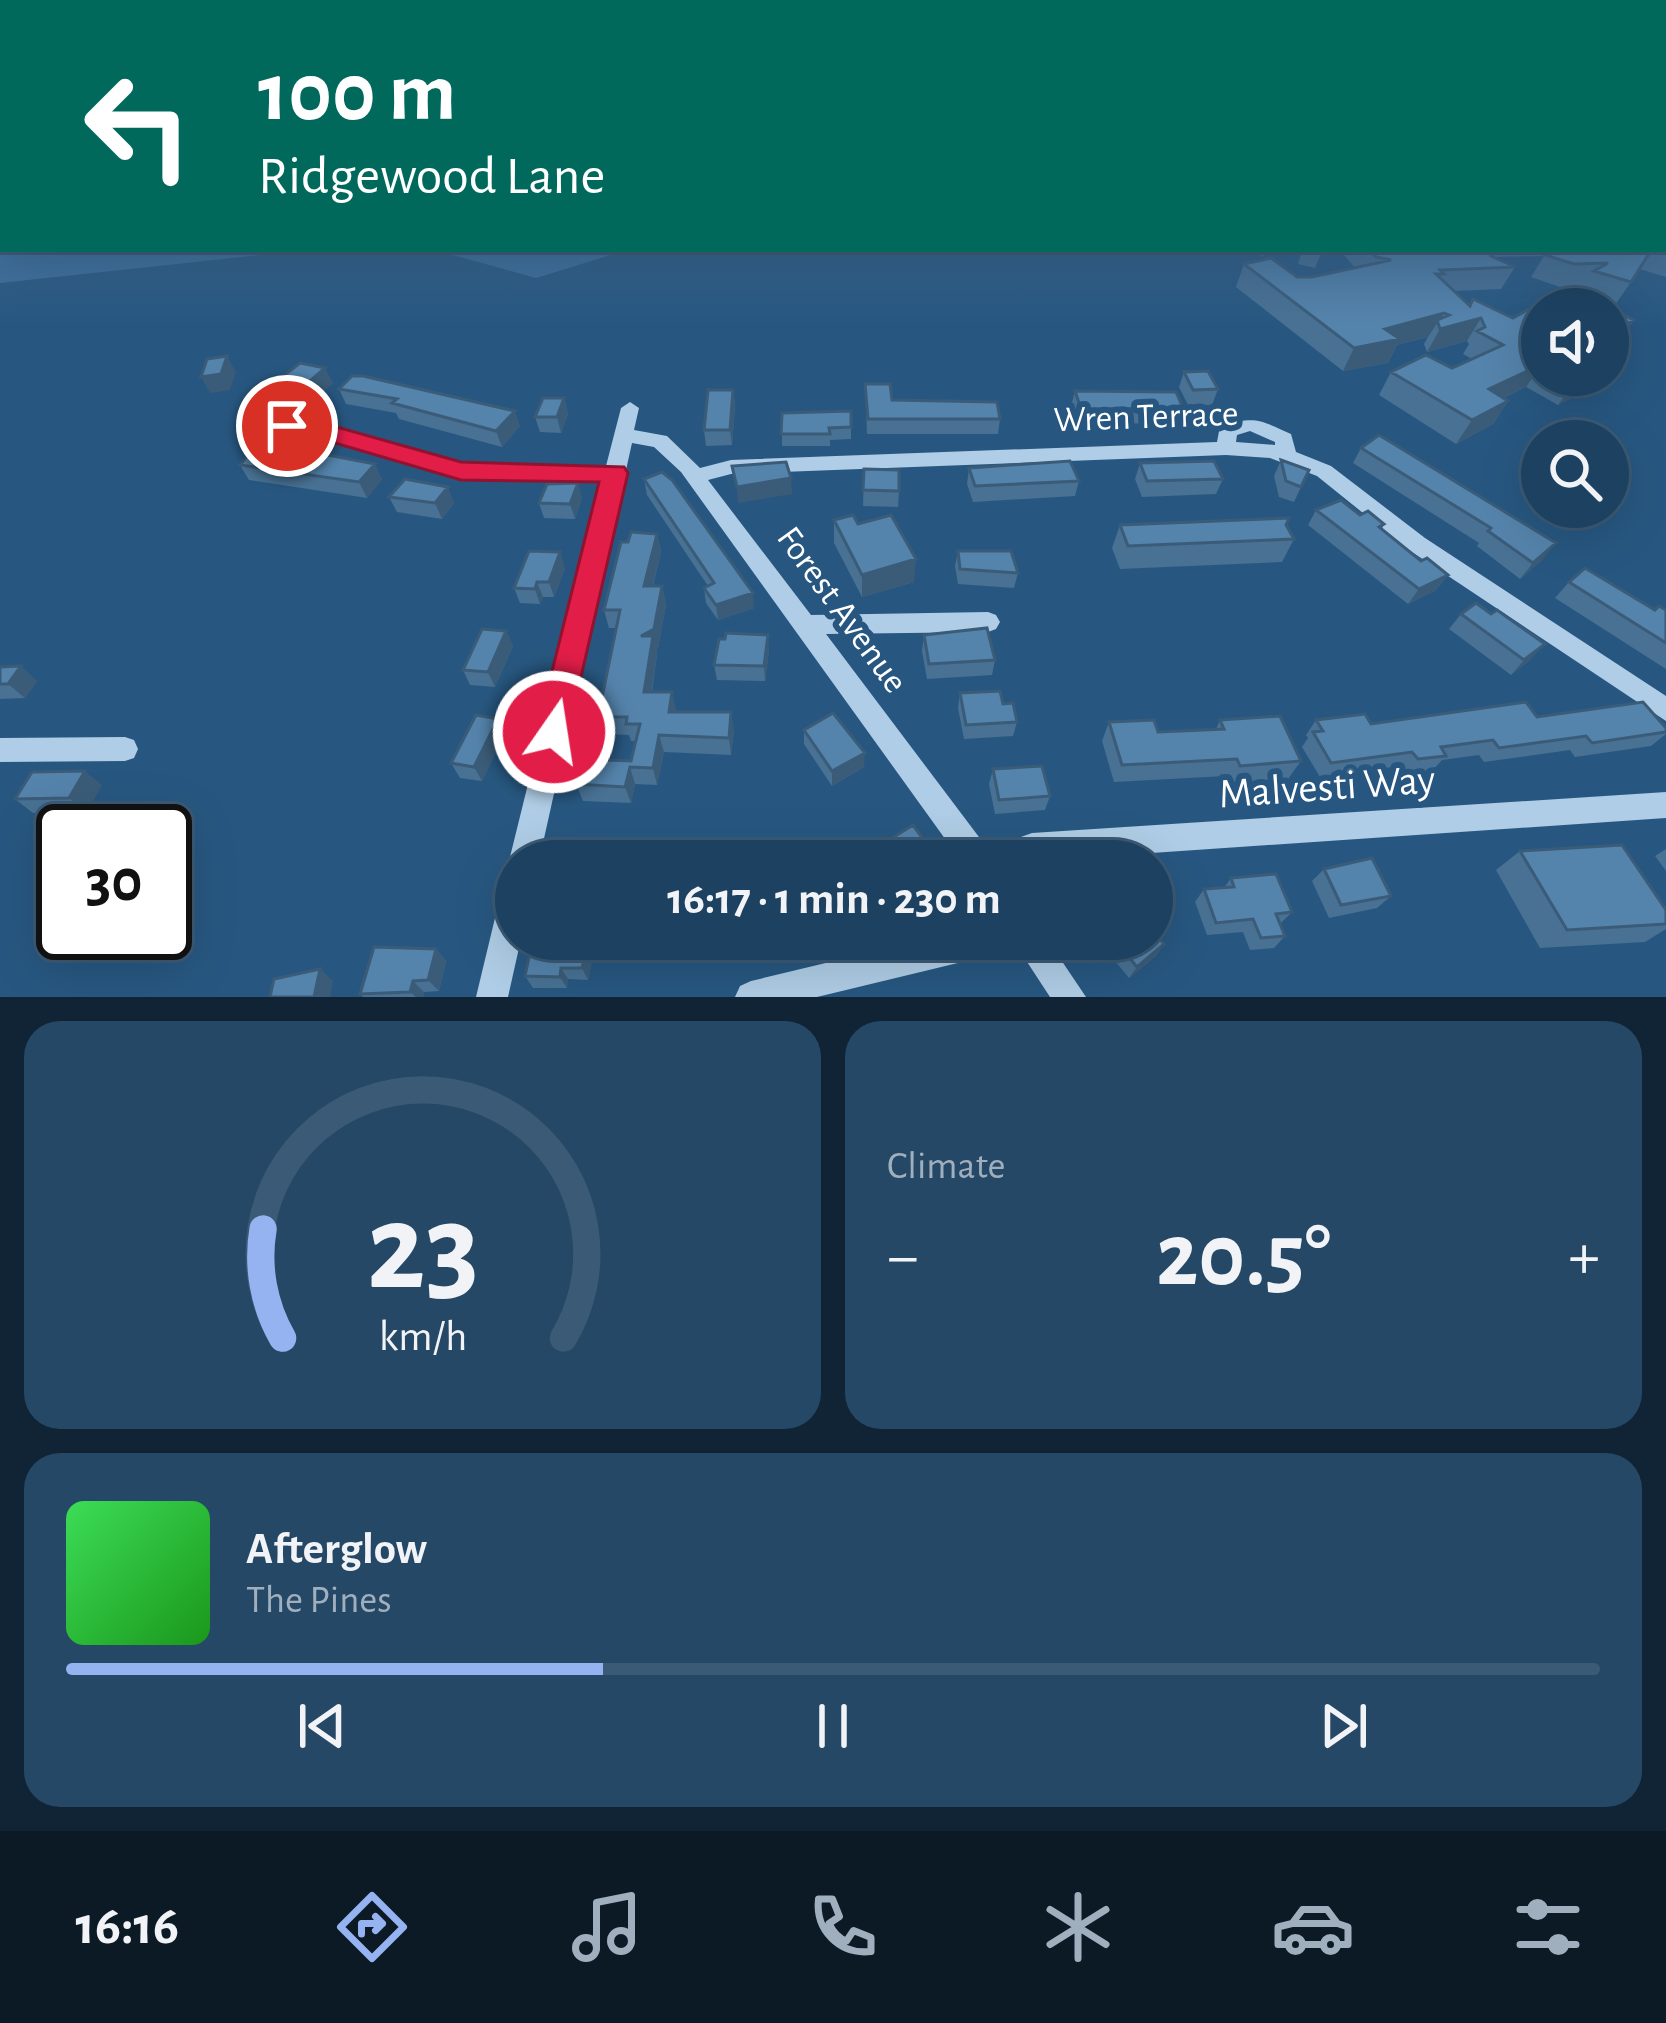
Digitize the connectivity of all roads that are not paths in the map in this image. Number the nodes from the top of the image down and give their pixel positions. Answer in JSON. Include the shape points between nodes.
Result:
{"nodes":[{"id":1,"x":630,"y":408,"type":"dead end"},
{"id":2,"x":251,"y":430,"type":"dead end"},
{"id":3,"x":624,"y":435,"type":"junction"},
{"id":4,"x":614,"y":473,"type":"junction"},
{"id":5,"x":695,"y":476,"type":"junction"},
{"id":6,"x":988,"y":622,"type":"dead end"},
{"id":7,"x":805,"y":625,"type":"junction"},
{"id":8,"x":1666,"y":710,"type":"edge"},
{"id":9,"x":125,"y":749,"type":"dead end"},
{"id":10,"x":0,"y":751,"type":"edge"},
{"id":11,"x":1666,"y":805,"type":"edge"},
{"id":12,"x":529,"y":840,"type":"edge"},
{"id":13,"x":964,"y":840,"type":"edge"},
{"id":14,"x":1138,"y":840,"type":"edge"},
{"id":15,"x":501,"y":960,"type":"edge"},
{"id":16,"x":904,"y":960,"type":"edge"},
{"id":17,"x":1043,"y":960,"type":"edge"},
{"id":18,"x":492,"y":997,"type":"edge"},
{"id":19,"x":752,"y":997,"type":"edge"},
{"id":20,"x":1070,"y":997,"type":"edge"}],
"edges":[{"from":1,"to":3,"type":"street"},
{"from":2,"to":4,"type":"street","via":[[310,428],[474,473]]},
{"from":3,"to":4,"type":"street"},
{"from":3,"to":5,"type":"street","name":"Forest Avenue","via":[[660,441]]},
{"from":4,"to":12,"type":"street"},
{"from":5,"to":7,"type":"street","name":"Forest Avenue"},
{"from":5,"to":8,"type":"street","name":"Wren Terrace","via":[[731,467],[1226,448],[1286,454],[1336,479],[1417,544]]},
{"from":6,"to":7,"type":"street"},
{"from":7,"to":13,"type":"street","name":"Forest Avenue"},
{"from":9,"to":10,"type":"street"},
{"from":11,"to":14,"type":"street","name":"Malvesti Way"},
{"from":15,"to":18,"type":"street"},
{"from":16,"to":19,"type":"street"},
{"from":17,"to":20,"type":"street"}]}
